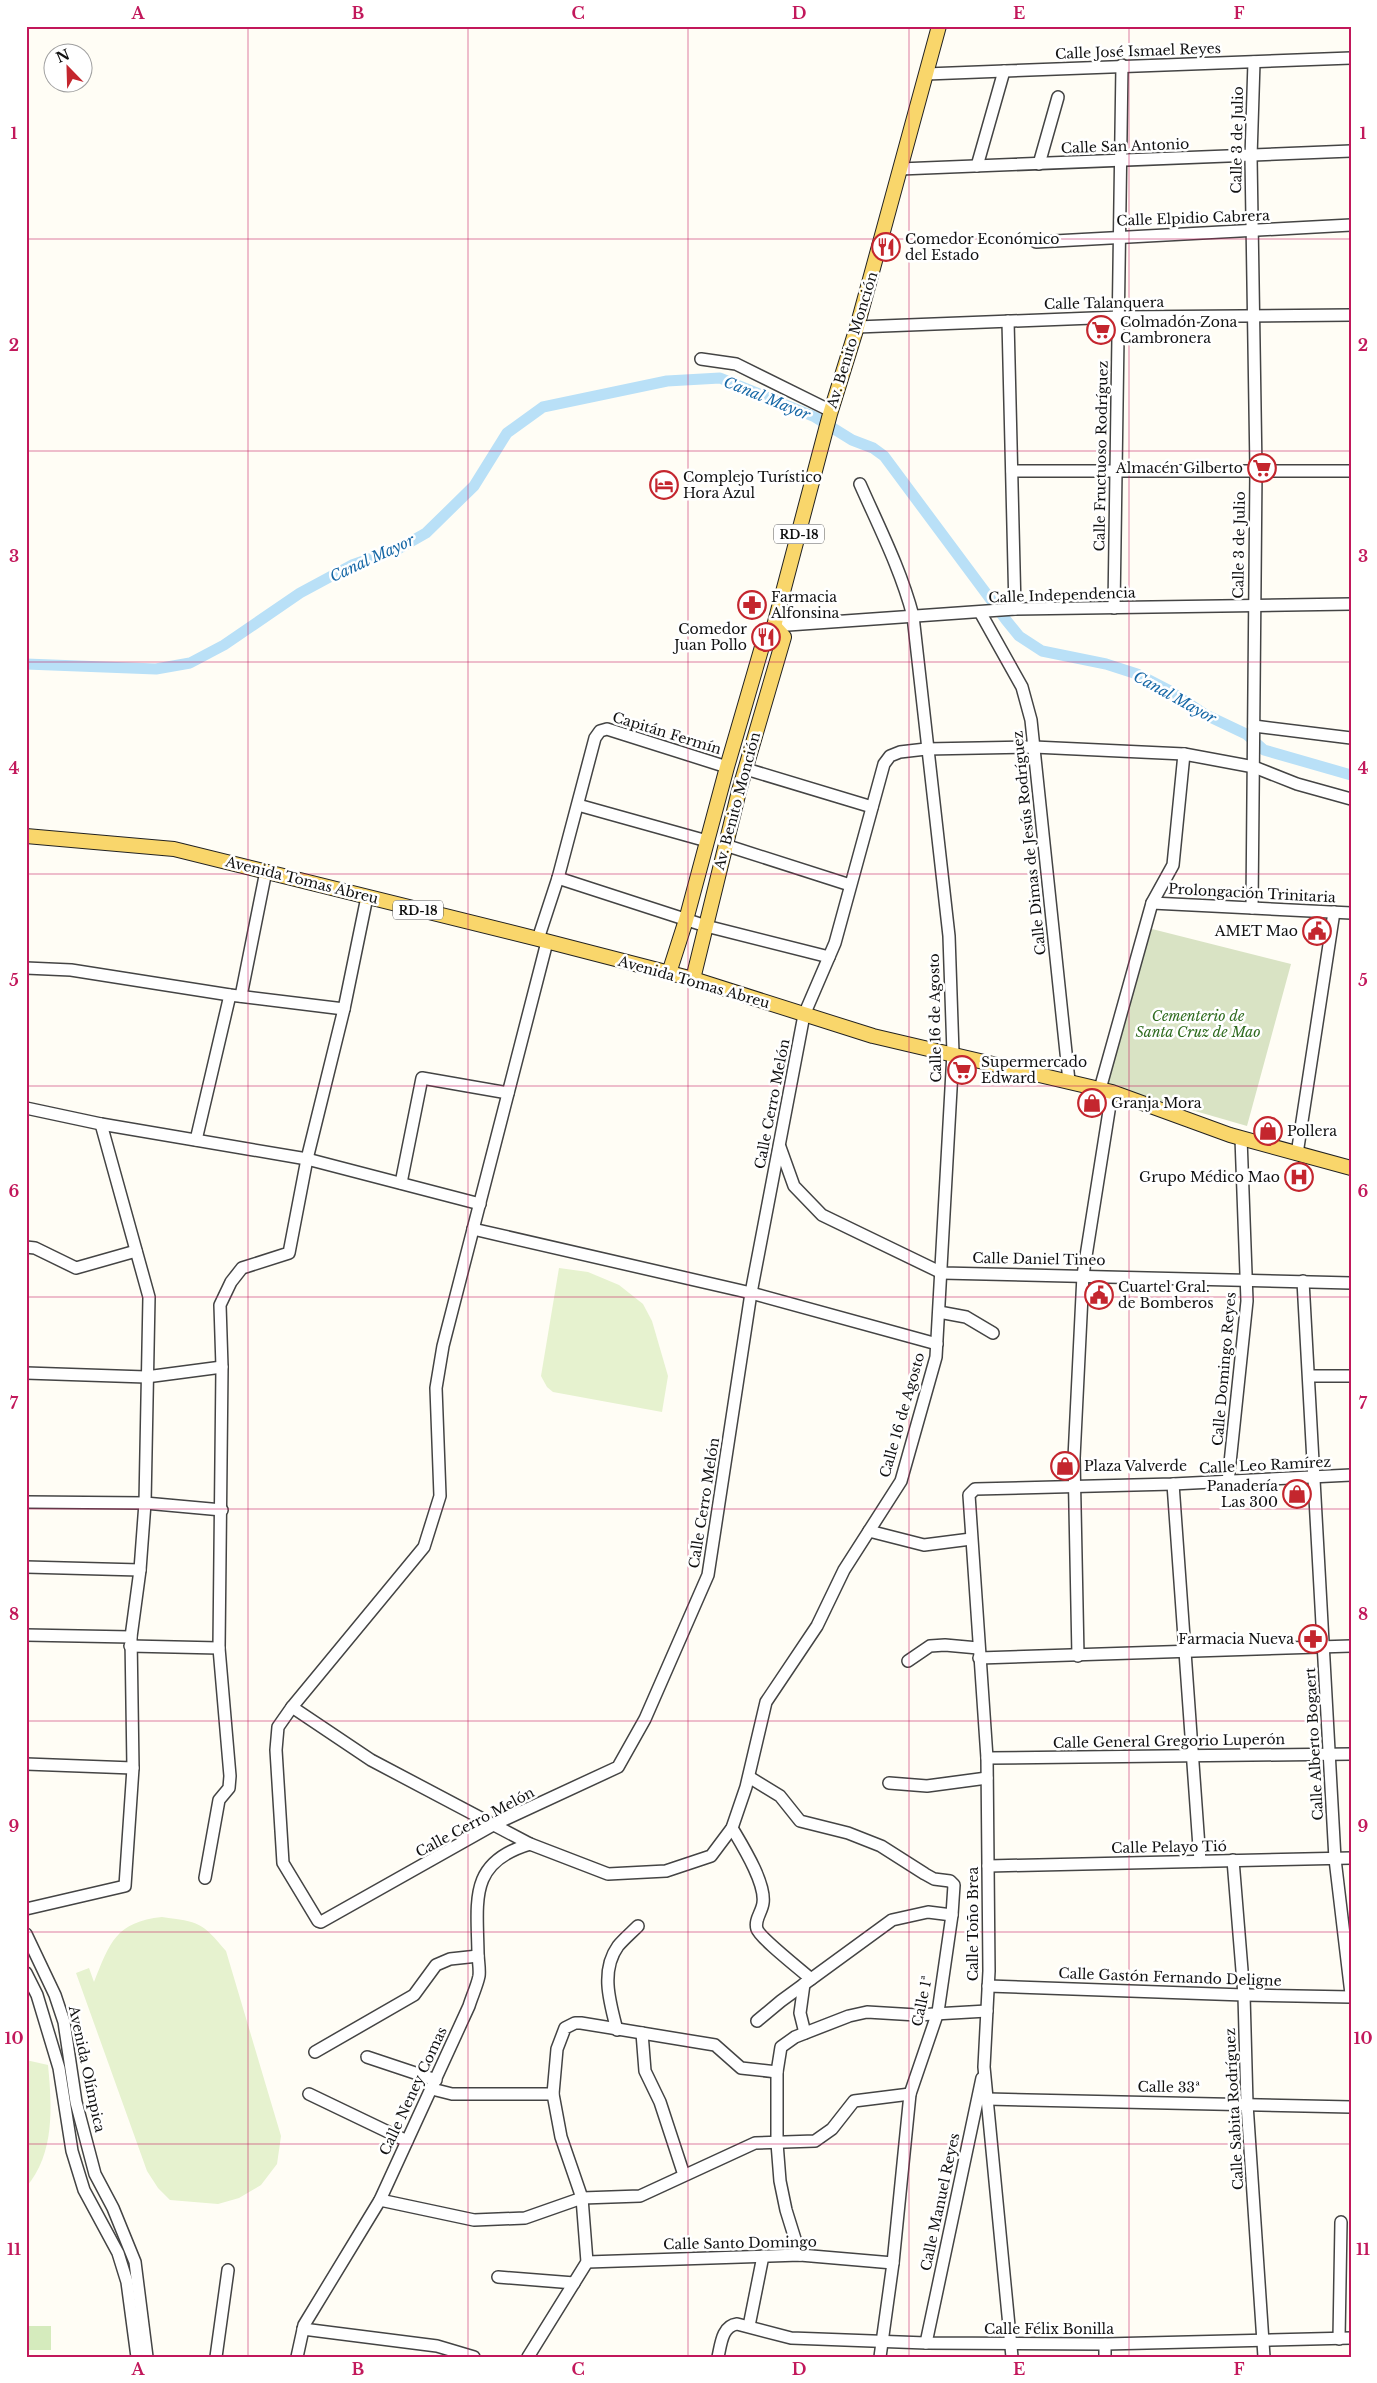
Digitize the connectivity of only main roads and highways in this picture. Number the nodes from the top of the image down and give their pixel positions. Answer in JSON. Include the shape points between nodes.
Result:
{"nodes":[{"id":1,"x":939,"y":26,"type":"edge"},
{"id":2,"x":774,"y":626,"type":"junction"},
{"id":3,"x":26,"y":836,"type":"edge"},
{"id":4,"x":669,"y":973,"type":"junction"},
{"id":5,"x":693,"y":979,"type":"junction"},
{"id":6,"x":1351,"y":1168,"type":"edge"}],
"edges":[{"from":1,"to":2,"type":"main road","name":"Av. Benito Monción","number":"RD-18","via":[[857,327],[830,412]]},
{"from":2,"to":4,"type":"main road","name":"Av. Benito Monción","number":"RD-18","via":[[766,633]]},
{"from":2,"to":5,"type":"main road","name":"Av. Benito Monción","via":[[784,636],[725,845]]},
{"from":3,"to":4,"type":"main road","name":"Avenida Tomas Abreu","number":"RD-18","via":[[174,848]]},
{"from":4,"to":5,"type":"main road","name":"Avenida Tomas Abreu","number":"RD-18"},
{"from":5,"to":6,"type":"main road","name":"Avenida Tomas Abreu","number":"RD-18","via":[[873,1036],[1106,1090],[1241,1138]]}]}
